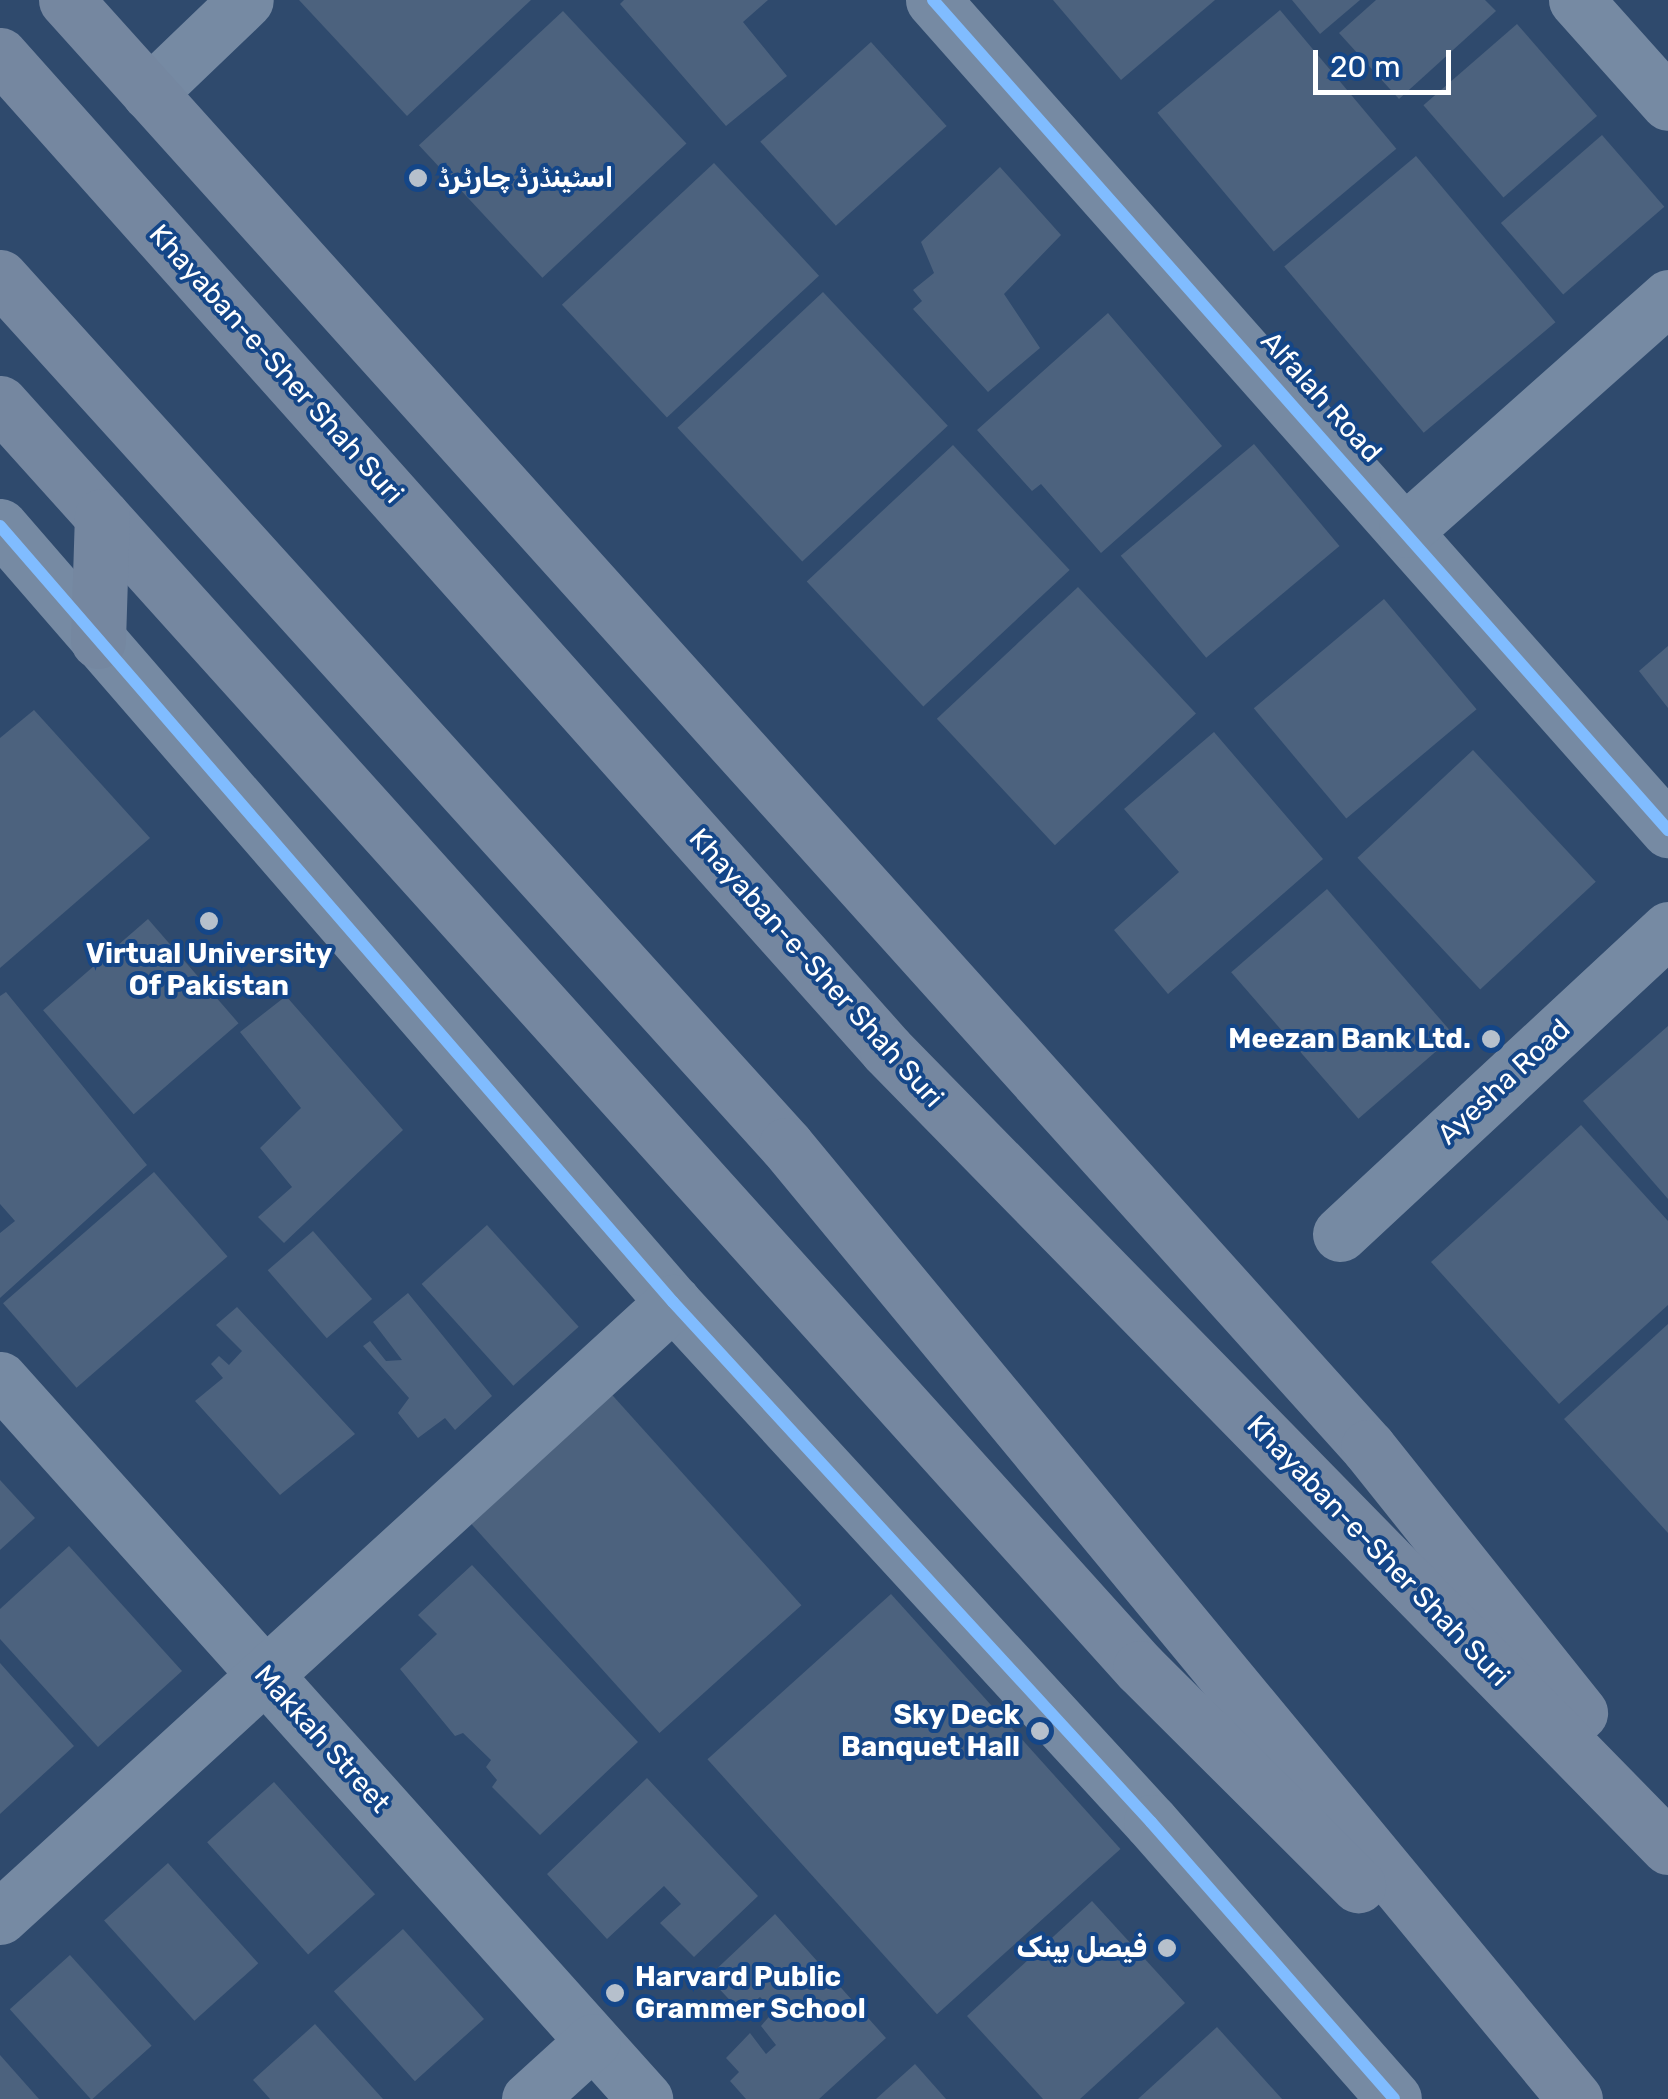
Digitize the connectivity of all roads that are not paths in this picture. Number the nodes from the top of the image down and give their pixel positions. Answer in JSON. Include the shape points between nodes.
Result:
{"nodes":[{"id":1,"x":66,"y":0,"type":"edge"},
{"id":2,"x":246,"y":0,"type":"edge"},
{"id":3,"x":932,"y":0,"type":"edge"},
{"id":4,"x":1576,"y":0,"type":"edge"},
{"id":5,"x":0,"y":56,"type":"edge"},
{"id":6,"x":149,"y":93,"type":"junction"},
{"id":7,"x":1668,"y":104,"type":"edge"},
{"id":8,"x":0,"y":277,"type":"edge"},
{"id":9,"x":1668,"y":297,"type":"edge"},
{"id":10,"x":0,"y":403,"type":"edge"},
{"id":11,"x":102,"y":516,"type":"junction"},
{"id":12,"x":0,"y":526,"type":"edge"},
{"id":13,"x":1406,"y":530,"type":"junction"},
{"id":14,"x":98,"y":641,"type":"junction"},
{"id":15,"x":1668,"y":830,"type":"edge"},
{"id":16,"x":1668,"y":930,"type":"edge"},
{"id":17,"x":1340,"y":1234,"type":"dead end"},
{"id":18,"x":673,"y":1302,"type":"junction"},
{"id":19,"x":0,"y":1379,"type":"edge"},
{"id":20,"x":263,"y":1673,"type":"junction"},
{"id":21,"x":1668,"y":1823,"type":"edge"},
{"id":22,"x":1668,"y":1847,"type":"edge"},
{"id":23,"x":0,"y":1917,"type":"edge"},
{"id":24,"x":593,"y":2041,"type":"junction"},
{"id":25,"x":530,"y":2099,"type":"edge"},
{"id":26,"x":645,"y":2099,"type":"edge"},
{"id":27,"x":1394,"y":2099,"type":"edge"},
{"id":28,"x":1574,"y":2099,"type":"edge"}],
"edges":[{"from":1,"to":6,"type":"main road"},
{"from":2,"to":6,"type":"street"},
{"from":3,"to":13,"type":"street","name":"Alfalah Road"},
{"from":4,"to":7,"type":"street"},
{"from":5,"to":22,"type":"main road","name":"Khayaban-e-Sher Shah Suri","via":[[887,1050]]},
{"from":6,"to":21,"type":"main road","via":[[1368,1447]]},
{"from":8,"to":28,"type":"main road","via":[[786,1145]]},
{"from":9,"to":13,"type":"street"},
{"from":10,"to":11,"type":"main road"},
{"from":11,"to":14,"type":"main road"},
{"from":11,"to":28,"type":"main road","via":[[1140,1668]]},
{"from":12,"to":14,"type":"street"},
{"from":13,"to":15,"type":"street","name":"Alfalah Road"},
{"from":14,"to":18,"type":"street"},
{"from":16,"to":17,"type":"street","name":"Ayesha Road"},
{"from":18,"to":20,"type":"street"},
{"from":18,"to":27,"type":"street","via":[[1151,1822]]},
{"from":19,"to":20,"type":"street","name":"Makkah Street"},
{"from":20,"to":23,"type":"street"},
{"from":20,"to":24,"type":"street","name":"Makkah Street"},
{"from":24,"to":25,"type":"street"},
{"from":24,"to":26,"type":"street","name":"Makkah Street"}]}
